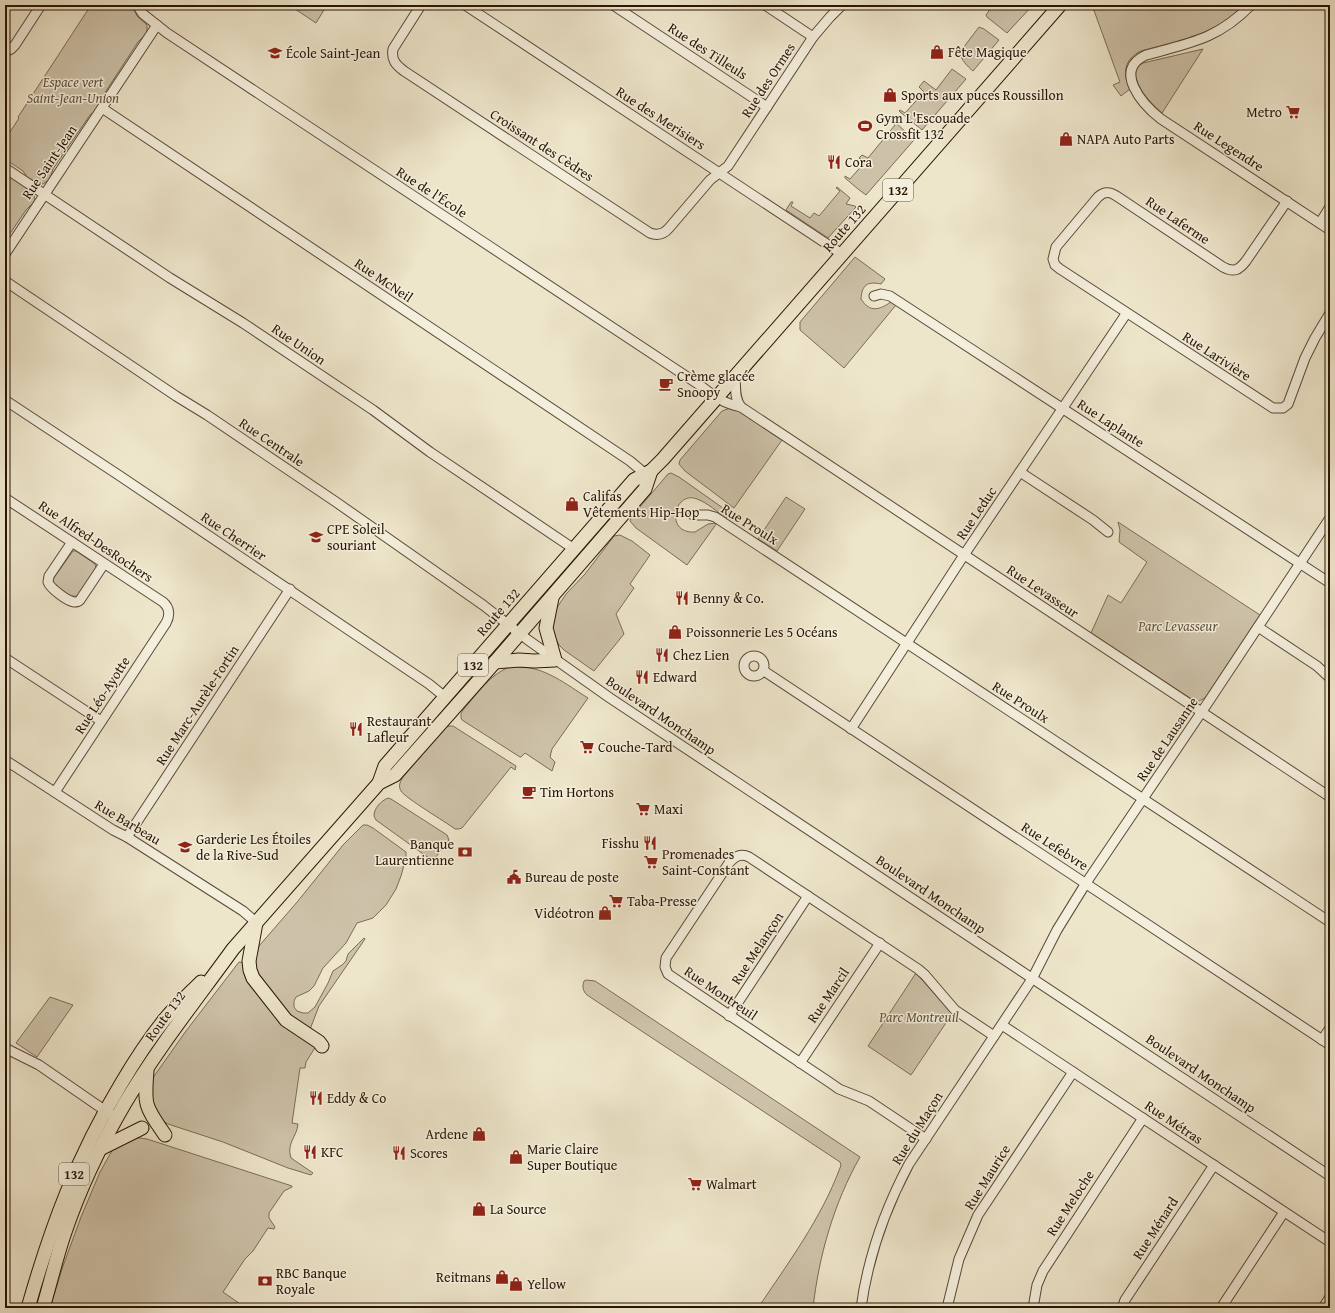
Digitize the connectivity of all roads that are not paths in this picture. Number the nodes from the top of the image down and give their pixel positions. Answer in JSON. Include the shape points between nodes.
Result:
{"nodes":[{"id":1,"x":41,"y":5,"type":"edge"},
{"id":2,"x":137,"y":5,"type":"edge"},
{"id":3,"x":421,"y":5,"type":"edge"},
{"id":4,"x":465,"y":5,"type":"edge"},
{"id":5,"x":613,"y":5,"type":"edge"},
{"id":6,"x":765,"y":5,"type":"edge"},
{"id":7,"x":842,"y":5,"type":"edge"},
{"id":8,"x":1060,"y":5,"type":"edge"},
{"id":9,"x":1251,"y":5,"type":"edge"},
{"id":10,"x":157,"y":25,"type":"junction"},
{"id":11,"x":814,"y":37,"type":"junction"},
{"id":12,"x":5,"y":52,"type":"edge"},
{"id":13,"x":767,"y":107,"type":"junction"},
{"id":14,"x":102,"y":108,"type":"junction"},
{"id":15,"x":5,"y":168,"type":"edge"},
{"id":16,"x":720,"y":173,"type":"junction"},
{"id":17,"x":45,"y":194,"type":"junction"},
{"id":18,"x":1287,"y":201,"type":"junction"},
{"id":19,"x":1330,"y":208,"type":"edge"},
{"id":20,"x":1320,"y":223,"type":"junction"},
{"id":21,"x":1330,"y":230,"type":"edge"},
{"id":22,"x":5,"y":254,"type":"edge"},
{"id":23,"x":842,"y":254,"type":"junction"},
{"id":24,"x":1052,"y":259,"type":"joint"},
{"id":25,"x":5,"y":280,"type":"edge"},
{"id":26,"x":874,"y":296,"type":"dead end"},
{"id":27,"x":1126,"y":314,"type":"junction"},
{"id":28,"x":1330,"y":314,"type":"edge"},
{"id":29,"x":735,"y":376,"type":"junction"},
{"id":30,"x":716,"y":398,"type":"junction"},
{"id":31,"x":5,"y":400,"type":"edge"},
{"id":32,"x":741,"y":407,"type":"junction"},
{"id":33,"x":1063,"y":409,"type":"junction"},
{"id":34,"x":1020,"y":472,"type":"junction"},
{"id":35,"x":649,"y":474,"type":"junction"},
{"id":36,"x":5,"y":498,"type":"edge"},
{"id":37,"x":693,"y":515,"type":"dead end"},
{"id":38,"x":1330,"y":518,"type":"edge"},
{"id":39,"x":1108,"y":532,"type":"dead end"},
{"id":40,"x":72,"y":542,"type":"junction"},
{"id":41,"x":574,"y":549,"type":"junction"},
{"id":42,"x":964,"y":555,"type":"junction"},
{"id":43,"x":104,"y":564,"type":"junction"},
{"id":44,"x":1300,"y":564,"type":"junction"},
{"id":45,"x":1330,"y":583,"type":"edge"},
{"id":46,"x":290,"y":589,"type":"junction"},
{"id":47,"x":552,"y":596,"type":"junction"},
{"id":48,"x":169,"y":611,"type":"joint"},
{"id":49,"x":508,"y":624,"type":"junction"},
{"id":50,"x":1258,"y":627,"type":"junction"},
{"id":51,"x":519,"y":633,"type":"junction"},
{"id":52,"x":907,"y":643,"type":"junction"},
{"id":53,"x":5,"y":658,"type":"edge"},
{"id":54,"x":555,"y":660,"type":"junction"},
{"id":55,"x":495,"y":662,"type":"junction"},
{"id":56,"x":764,"y":671,"type":"dead end"},
{"id":57,"x":1330,"y":678,"type":"edge"},
{"id":58,"x":445,"y":697,"type":"junction"},
{"id":59,"x":1201,"y":712,"type":"junction"},
{"id":60,"x":102,"y":721,"type":"junction"},
{"id":61,"x":851,"y":729,"type":"junction"},
{"id":62,"x":5,"y":760,"type":"edge"},
{"id":63,"x":380,"y":783,"type":"junction"},
{"id":64,"x":55,"y":792,"type":"junction"},
{"id":65,"x":1330,"y":797,"type":"edge"},
{"id":66,"x":1143,"y":799,"type":"junction"},
{"id":67,"x":127,"y":837,"type":"junction"},
{"id":68,"x":1086,"y":884,"type":"junction"},
{"id":69,"x":808,"y":896,"type":"junction"},
{"id":70,"x":1330,"y":922,"type":"edge"},
{"id":71,"x":257,"y":923,"type":"junction"},
{"id":72,"x":880,"y":944,"type":"junction"},
{"id":73,"x":233,"y":949,"type":"junction"},
{"id":74,"x":1032,"y":978,"type":"junction"},
{"id":75,"x":729,"y":1016,"type":"junction"},
{"id":76,"x":1002,"y":1025,"type":"junction"},
{"id":77,"x":1330,"y":1028,"type":"edge"},
{"id":78,"x":994,"y":1036,"type":"junction"},
{"id":79,"x":1326,"y":1042,"type":"edge"},
{"id":80,"x":322,"y":1046,"type":"dead end"},
{"id":81,"x":5,"y":1048,"type":"edge"},
{"id":82,"x":800,"y":1063,"type":"junction"},
{"id":83,"x":147,"y":1069,"type":"junction"},
{"id":84,"x":1073,"y":1072,"type":"junction"},
{"id":85,"x":105,"y":1111,"type":"junction"},
{"id":86,"x":1143,"y":1118,"type":"junction"},
{"id":87,"x":117,"y":1119,"type":"junction"},
{"id":88,"x":142,"y":1128,"type":"dead end"},
{"id":89,"x":164,"y":1135,"type":"dead end"},
{"id":90,"x":926,"y":1139,"type":"junction"},
{"id":91,"x":102,"y":1148,"type":"junction"},
{"id":92,"x":1214,"y":1165,"type":"junction"},
{"id":93,"x":1330,"y":1176,"type":"edge"},
{"id":94,"x":1284,"y":1212,"type":"junction"},
{"id":95,"x":1330,"y":1242,"type":"edge"},
{"id":96,"x":1330,"y":1297,"type":"edge"},
{"id":97,"x":28,"y":1308,"type":"edge"},
{"id":98,"x":43,"y":1308,"type":"edge"},
{"id":99,"x":861,"y":1308,"type":"edge"},
{"id":100,"x":947,"y":1308,"type":"edge"},
{"id":101,"x":1033,"y":1308,"type":"edge"},
{"id":102,"x":1122,"y":1308,"type":"edge"},
{"id":103,"x":1221,"y":1308,"type":"edge"},
{"id":104,"x":1323,"y":1308,"type":"edge"}],
"edges":[{"from":1,"to":12,"type":"street","via":[[15,45]]},
{"from":2,"to":10,"type":"street","name":"Rue de l'École","via":[[143,14]]},
{"from":3,"to":16,"type":"street","name":"Croissant des Cèdres","via":[[393,49],[395,64],[650,233],[658,235],[666,232],[710,180]]},
{"from":4,"to":16,"type":"street","name":"Rue des Merisiers"},
{"from":5,"to":13,"type":"street","name":"Rue des Tilleuls"},
{"from":6,"to":11,"type":"street"},
{"from":7,"to":11,"type":"street","name":"Rue des Ormes"},
{"from":8,"to":23,"type":"highway","name":"Route 132","number":"132"},
{"from":9,"to":18,"type":"street","name":"Rue Legendre","via":[[1233,22],[1212,35],[1141,57],[1133,64],[1133,83],[1139,96],[1157,116]]},
{"from":10,"to":14,"type":"street","name":"Rue Saint-Jean"},
{"from":10,"to":30,"type":"street","name":"Rue de l'École"},
{"from":11,"to":13,"type":"street","name":"Rue des Ormes"},
{"from":13,"to":16,"type":"street","name":"Rue des Ormes","via":[[730,163]]},
{"from":14,"to":17,"type":"street","name":"Rue Saint-Jean"},
{"from":14,"to":35,"type":"street","name":"Rue McNeil"},
{"from":15,"to":17,"type":"street","name":"Rue Union"},
{"from":16,"to":23,"type":"street","name":"Rue des Merisiers"},
{"from":17,"to":22,"type":"street","name":"Rue Saint-Jean"},
{"from":17,"to":41,"type":"street","name":"Rue Union","via":[[373,410],[430,452]]},
{"from":18,"to":20,"type":"street","name":"Rue Legendre"},
{"from":18,"to":24,"type":"street","name":"Rue Laferme","via":[[1246,261],[1239,269],[1232,271],[1108,192],[1098,197],[1056,247]]},
{"from":19,"to":20,"type":"street"},
{"from":20,"to":21,"type":"street","name":"Rue Legendre"},
{"from":23,"to":29,"type":"highway","name":"Route 132","number":"132"},
{"from":24,"to":27,"type":"street","name":"Rue Larivière","via":[[1060,270]]},
{"from":25,"to":49,"type":"street","name":"Rue Centrale","via":[[336,502]]},
{"from":26,"to":33,"type":"street","name":"Rue Laplante","via":[[890,296]]},
{"from":27,"to":28,"type":"street","name":"Rue Larivière","via":[[1277,409],[1286,406],[1290,401],[1305,358]]},
{"from":27,"to":33,"type":"street","name":"Rue Leduc"},
{"from":29,"to":30,"type":"highway","name":"Route 132","number":"132"},
{"from":29,"to":32,"type":"street","via":[[736,398]]},
{"from":30,"to":32,"type":"street","name":"Rue Levasseur"},
{"from":30,"to":35,"type":"highway","name":"Route 132","number":"132"},
{"from":31,"to":46,"type":"street","name":"Rue Cherrier"},
{"from":32,"to":42,"type":"street","name":"Rue Levasseur"},
{"from":33,"to":34,"type":"street","name":"Rue Leduc"},
{"from":33,"to":44,"type":"street","name":"Rue Laplante"},
{"from":34,"to":39,"type":"street"},
{"from":34,"to":42,"type":"street","name":"Rue Leduc"},
{"from":35,"to":41,"type":"highway","name":"Route 132","number":"132","via":[[634,480]]},
{"from":35,"to":47,"type":"highway","name":"Route 132","number":"132","via":[[645,490]]},
{"from":36,"to":40,"type":"street","name":"Rue Alfred-DesRochers"},
{"from":37,"to":52,"type":"street","name":"Rue Proulx","via":[[715,517]]},
{"from":38,"to":44,"type":"street","name":"Rue de Lausanne"},
{"from":40,"to":43,"type":"street","name":"Rue Alfred-DesRochers"},
{"from":40,"to":43,"type":"street","via":[[49,576],[48,582],[50,587],[70,601],[80,600]]},
{"from":41,"to":49,"type":"highway","name":"Route 132","number":"132"},
{"from":42,"to":52,"type":"street","name":"Rue Leduc"},
{"from":42,"to":59,"type":"street","name":"Rue Levasseur"},
{"from":43,"to":48,"type":"street","name":"Rue Alfred-DesRochers","via":[[163,602]]},
{"from":44,"to":45,"type":"street","name":"Rue Laplante"},
{"from":44,"to":50,"type":"street","name":"Rue de Lausanne"},
{"from":46,"to":58,"type":"street","name":"Rue Cherrier","via":[[430,684]]},
{"from":46,"to":67,"type":"street","name":"Rue Marc-Aurèle-Fortin"},
{"from":47,"to":51,"type":"highway","name":"Route 132","number":"132"},
{"from":47,"to":54,"type":"highway","via":[[546,628]]},
{"from":48,"to":60,"type":"street","name":"Rue Léo-Ayotte","via":[[166,623]]},
{"from":49,"to":51,"type":"street","name":"Rue Centrale"},
{"from":49,"to":58,"type":"highway","name":"Route 132","number":"132"},
{"from":50,"to":57,"type":"street","via":[[1317,666]]},
{"from":50,"to":59,"type":"street","name":"Rue de Lausanne"},
{"from":51,"to":54,"type":"street","name":"Boulevard Monchamp"},
{"from":51,"to":55,"type":"highway","name":"Route 132","number":"132"},
{"from":52,"to":61,"type":"street","name":"Rue Leduc"},
{"from":52,"to":66,"type":"street","name":"Rue Proulx"},
{"from":53,"to":60,"type":"street"},
{"from":54,"to":55,"type":"highway"},
{"from":54,"to":74,"type":"street","name":"Boulevard Monchamp"},
{"from":55,"to":63,"type":"highway","name":"Route 132","number":"132","via":[[395,775]]},
{"from":56,"to":61,"type":"street","name":"Rue Lefebvre"},
{"from":58,"to":63,"type":"highway","name":"Route 132","number":"132","via":[[385,766]]},
{"from":59,"to":65,"type":"street","name":"Rue Levasseur"},
{"from":59,"to":66,"type":"street","name":"Rue de Lausanne"},
{"from":60,"to":64,"type":"street","name":"Rue Léo-Ayotte"},
{"from":61,"to":68,"type":"street","name":"Rue Lefebvre"},
{"from":62,"to":64,"type":"street","name":"Rue Barbeau"},
{"from":63,"to":71,"type":"highway","name":"Route 132","number":"132"},
{"from":64,"to":67,"type":"street","name":"Rue Barbeau"},
{"from":66,"to":68,"type":"street","name":"Rue de Lausanne"},
{"from":66,"to":70,"type":"street","name":"Rue Proulx"},
{"from":67,"to":71,"type":"street","name":"Rue Barbeau","via":[[243,911]]},
{"from":68,"to":74,"type":"street","name":"Rue de Lausanne","via":[[1057,930]]},
{"from":68,"to":79,"type":"street","name":"Rue Lefebvre"},
{"from":69,"to":72,"type":"street","name":"Rue Montreuil"},
{"from":69,"to":75,"type":"street","name":"Rue Melançon"},
{"from":69,"to":75,"type":"street","name":"Rue Montreuil","via":[[750,857],[743,854],[735,856],[673,947],[665,962],[668,974]]},
{"from":71,"to":73,"type":"highway","name":"Route 132","number":"132"},
{"from":71,"to":80,"type":"highway","via":[[249,961],[253,978],[286,1020]]},
{"from":72,"to":78,"type":"street","name":"Rue Montreuil","via":[[922,972],[955,1010]]},
{"from":72,"to":82,"type":"street","name":"Rue Marcil"},
{"from":73,"to":83,"type":"highway","name":"Route 132","number":"132"},
{"from":73,"to":85,"type":"highway","name":"Route 132","number":"132","via":[[166,1018],[126,1075]]},
{"from":74,"to":76,"type":"street","name":"Rue du Maçon"},
{"from":74,"to":93,"type":"street","name":"Boulevard Monchamp"},
{"from":75,"to":82,"type":"street","name":"Rue Montreuil"},
{"from":76,"to":78,"type":"street","name":"Rue du Maçon"},
{"from":76,"to":84,"type":"street","name":"Rue Métras"},
{"from":77,"to":79,"type":"street"},
{"from":78,"to":90,"type":"street","name":"Rue du Maçon"},
{"from":81,"to":85,"type":"street","via":[[39,1065]]},
{"from":82,"to":90,"type":"street","name":"Rue Montreuil","via":[[839,1089],[869,1101]]},
{"from":83,"to":87,"type":"highway","name":"Route 132","number":"132"},
{"from":83,"to":89,"type":"highway","via":[[146,1105]]},
{"from":84,"to":86,"type":"street","name":"Rue Métras"},
{"from":84,"to":100,"type":"street","name":"Rue Maurice","via":[[978,1215],[959,1259]]},
{"from":85,"to":87,"type":"street"},
{"from":85,"to":97,"type":"highway","name":"Route 132","number":"132","via":[[67,1191]]},
{"from":86,"to":92,"type":"street","name":"Rue Métras"},
{"from":86,"to":101,"type":"street","name":"Rue Meloche","via":[[1046,1265],[1037,1285]]},
{"from":87,"to":91,"type":"highway","name":"Route 132","number":"132"},
{"from":88,"to":91,"type":"highway"},
{"from":90,"to":99,"type":"street","name":"Rue du Maçon","via":[[909,1164],[888,1208],[873,1250]]},
{"from":91,"to":98,"type":"highway","name":"Route 132","number":"132","via":[[68,1224]]},
{"from":92,"to":94,"type":"street","name":"Rue Métras"},
{"from":92,"to":102,"type":"street","name":"Rue Ménard"},
{"from":94,"to":95,"type":"street","name":"Rue Métras"},
{"from":94,"to":103,"type":"street"},
{"from":96,"to":104,"type":"street"}]}
